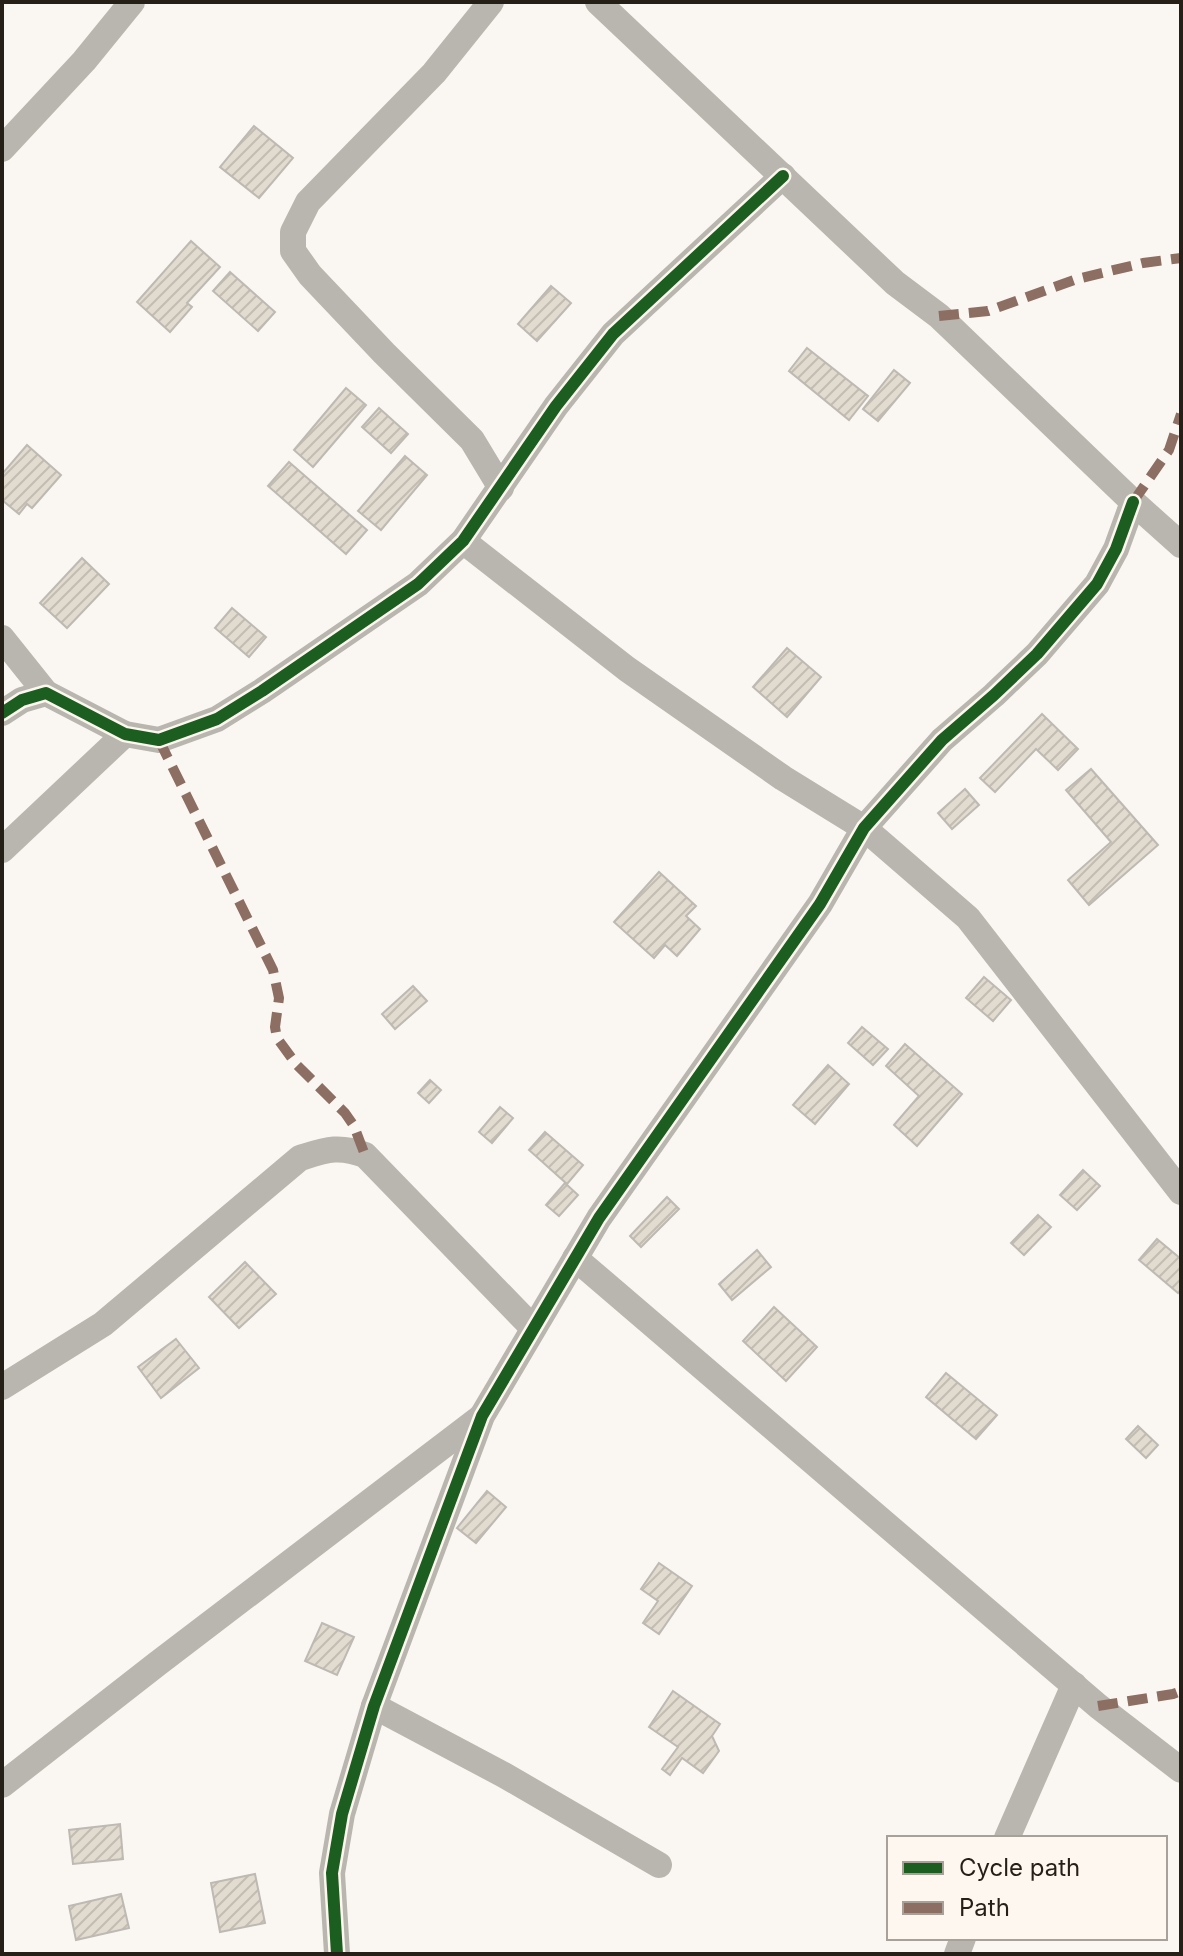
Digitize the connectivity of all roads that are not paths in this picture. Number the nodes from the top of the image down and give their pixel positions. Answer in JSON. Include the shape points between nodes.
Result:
{"nodes":[{"id":1,"x":132,"y":2,"type":"edge"},
{"id":2,"x":491,"y":2,"type":"edge"},
{"id":3,"x":598,"y":2,"type":"edge"},
{"id":4,"x":2,"y":149,"type":"edge"},
{"id":5,"x":783,"y":176,"type":"junction"},
{"id":6,"x":501,"y":488,"type":"junction"},
{"id":7,"x":1133,"y":502,"type":"junction"},
{"id":8,"x":463,"y":541,"type":"junction"},
{"id":9,"x":1181,"y":545,"type":"edge"},
{"id":10,"x":2,"y":638,"type":"edge"},
{"id":11,"x":46,"y":693,"type":"junction"},
{"id":12,"x":2,"y":713,"type":"edge"},
{"id":13,"x":125,"y":734,"type":"junction"},
{"id":14,"x":864,"y":828,"type":"junction"},
{"id":15,"x":2,"y":850,"type":"edge"},
{"id":16,"x":1181,"y":1192,"type":"edge"},
{"id":17,"x":575,"y":1258,"type":"junction"},
{"id":18,"x":533,"y":1328,"type":"junction"},
{"id":19,"x":2,"y":1387,"type":"edge"},
{"id":20,"x":482,"y":1416,"type":"junction"},
{"id":21,"x":1074,"y":1685,"type":"junction"},
{"id":22,"x":374,"y":1706,"type":"junction"},
{"id":23,"x":1181,"y":1770,"type":"edge"},
{"id":24,"x":2,"y":1785,"type":"edge"},
{"id":25,"x":1008,"y":1836,"type":"edge"},
{"id":26,"x":659,"y":1865,"type":"dead end"},
{"id":27,"x":337,"y":1954,"type":"edge"}],
"edges":[{"from":1,"to":4,"type":"street"},
{"from":2,"to":6,"type":"street","via":[[434,73],[308,202],[293,232],[293,251],[310,275],[472,440]]},
{"from":3,"to":5,"type":"street"},
{"from":5,"to":6,"type":"street","via":[[613,334]]},
{"from":5,"to":7,"type":"street"},
{"from":6,"to":8,"type":"street"},
{"from":7,"to":9,"type":"street"},
{"from":7,"to":14,"type":"street","via":[[1097,584],[1037,654],[942,740]]},
{"from":8,"to":13,"type":"street","via":[[418,584],[217,719],[159,740]]},
{"from":8,"to":14,"type":"street","via":[[627,669]]},
{"from":10,"to":11,"type":"street"},
{"from":11,"to":12,"type":"street"},
{"from":11,"to":13,"type":"street"},
{"from":13,"to":15,"type":"street"},
{"from":14,"to":16,"type":"street","via":[[968,918]]},
{"from":14,"to":17,"type":"street","via":[[820,904]]},
{"from":17,"to":18,"type":"street"},
{"from":17,"to":21,"type":"street"},
{"from":18,"to":19,"type":"street","via":[[365,1155],[328,1149],[300,1158],[103,1324]]},
{"from":18,"to":20,"type":"street"},
{"from":20,"to":22,"type":"street"},
{"from":20,"to":24,"type":"street"},
{"from":21,"to":23,"type":"street"},
{"from":21,"to":25,"type":"street"},
{"from":22,"to":26,"type":"street"},
{"from":22,"to":27,"type":"street","via":[[342,1814],[332,1873]]}]}
